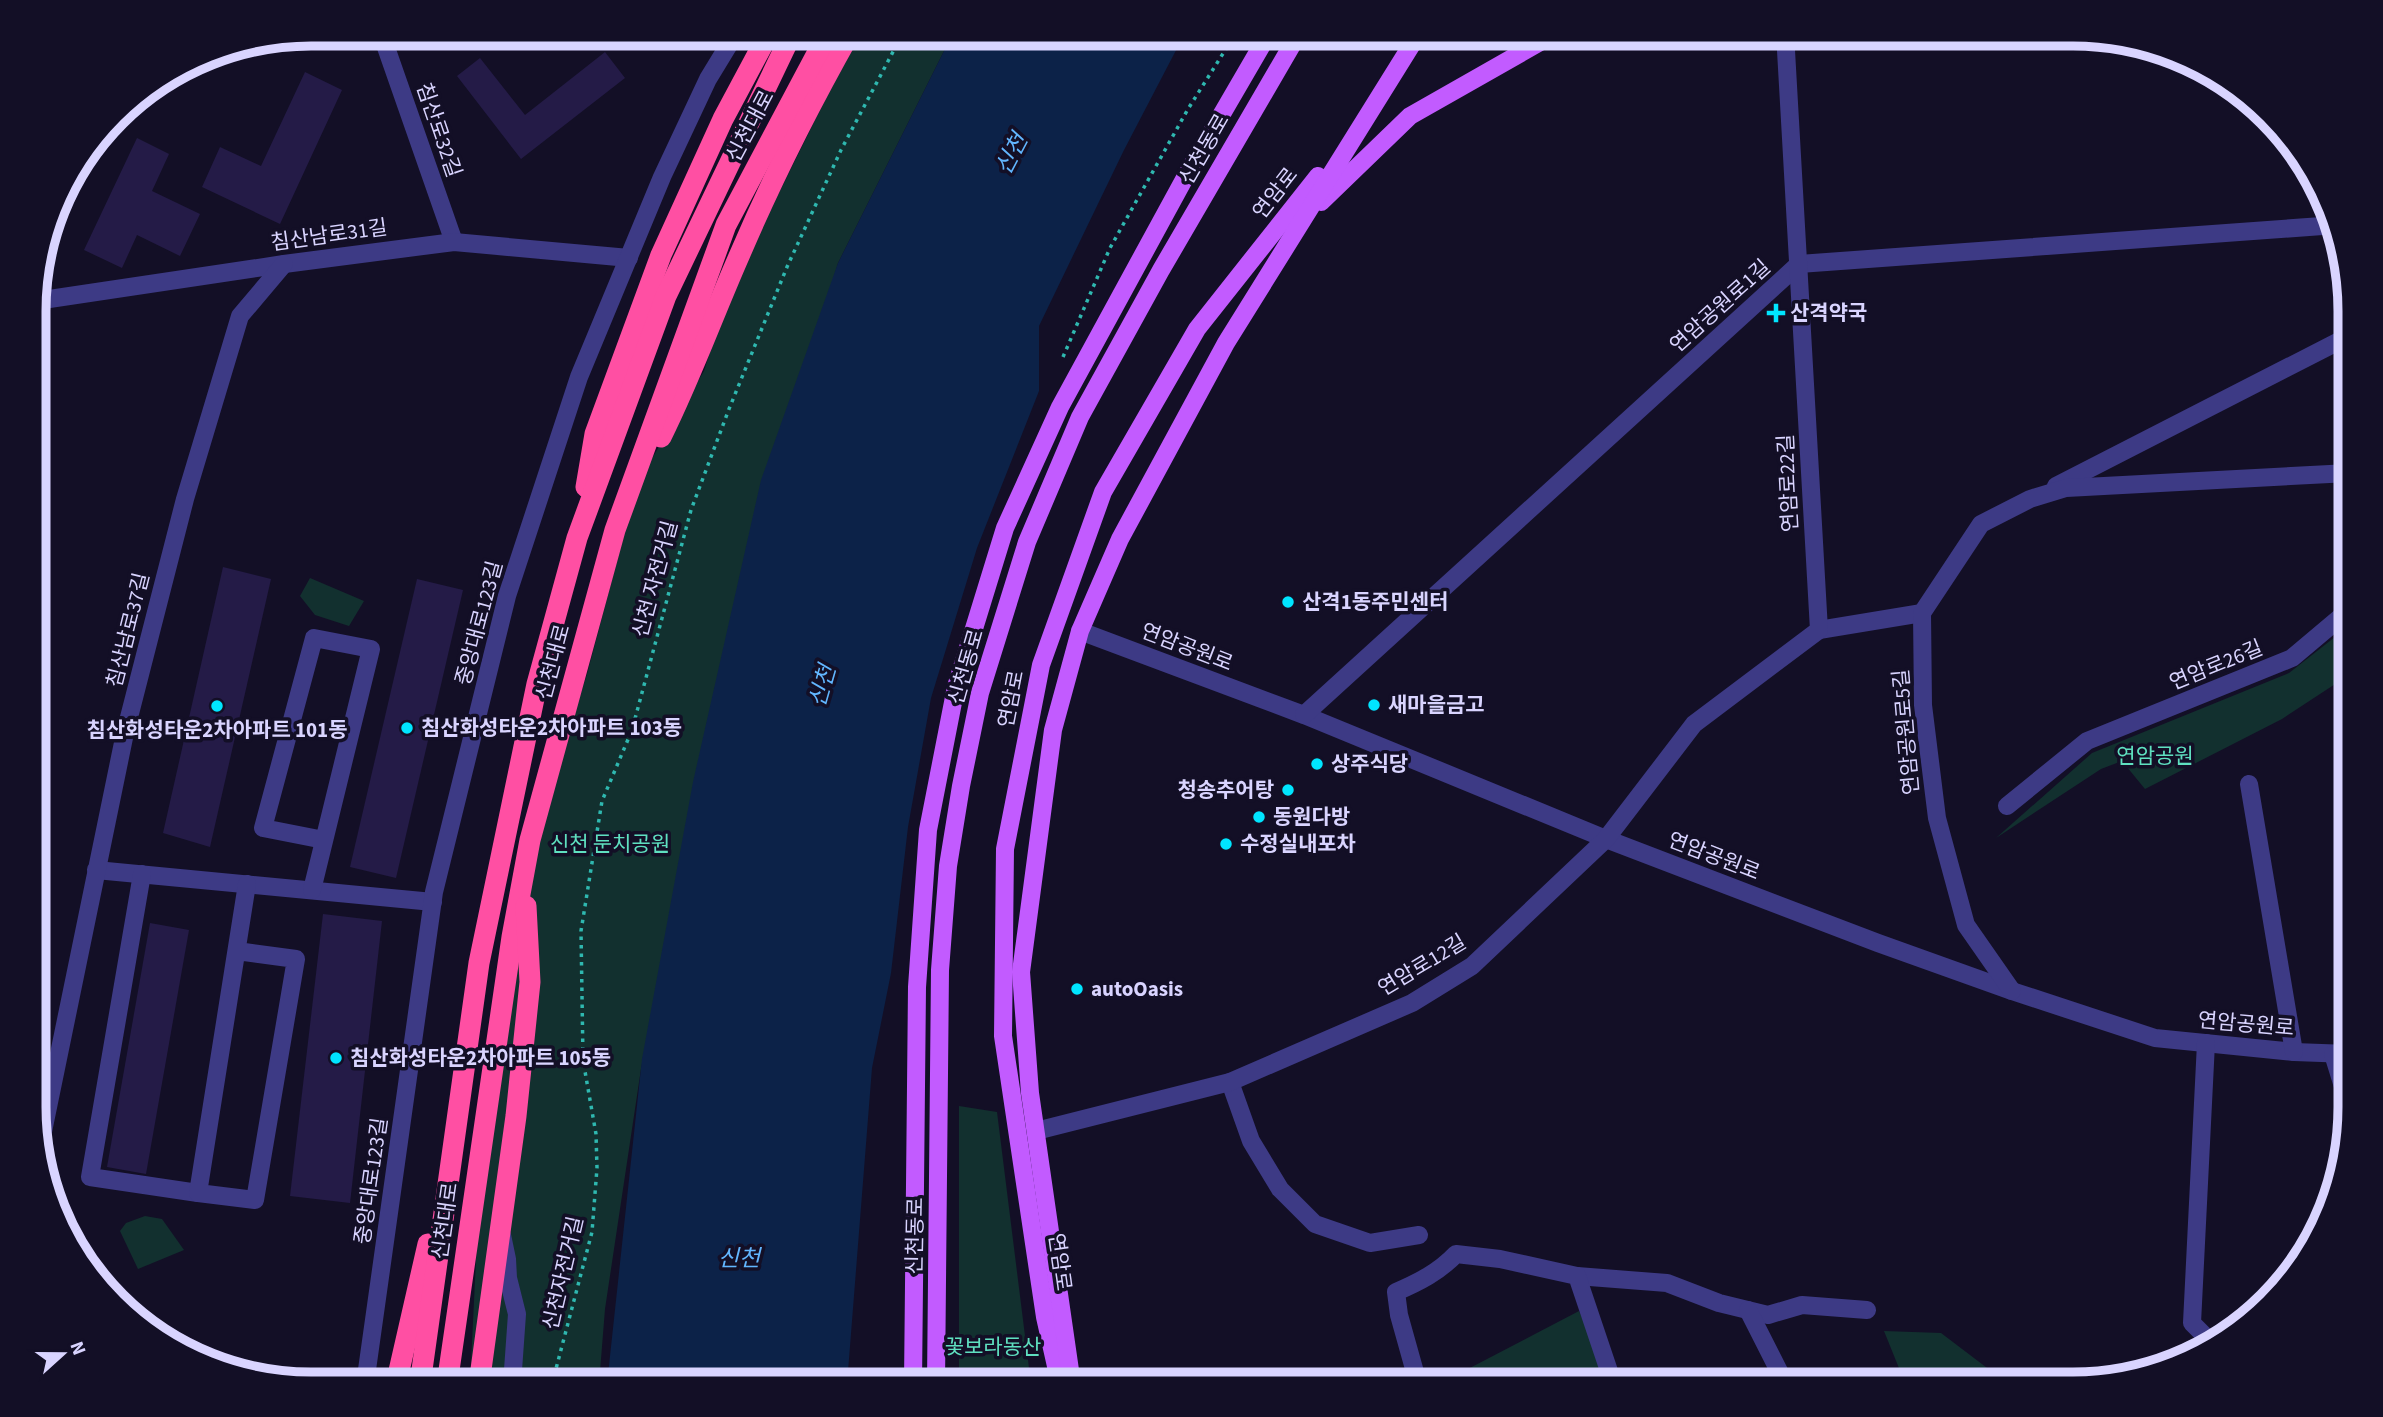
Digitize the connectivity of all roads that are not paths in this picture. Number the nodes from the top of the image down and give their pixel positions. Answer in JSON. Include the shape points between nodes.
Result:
{"nodes":[{"id":1,"x":386,"y":46,"type":"edge"},
{"id":2,"x":728,"y":46,"type":"edge"},
{"id":3,"x":762,"y":46,"type":"edge"},
{"id":4,"x":786,"y":46,"type":"edge"},
{"id":5,"x":821,"y":46,"type":"edge"},
{"id":6,"x":843,"y":46,"type":"edge"},
{"id":7,"x":1261,"y":46,"type":"edge"},
{"id":8,"x":1290,"y":46,"type":"edge"},
{"id":9,"x":1411,"y":46,"type":"edge"},
{"id":10,"x":1533,"y":46,"type":"edge"},
{"id":11,"x":1786,"y":46,"type":"edge"},
{"id":12,"x":1368,"y":112,"type":"junction"},
{"id":13,"x":1301,"y":222,"type":"junction"},
{"id":14,"x":2323,"y":226,"type":"edge"},
{"id":15,"x":454,"y":242,"type":"junction"},
{"id":16,"x":629,"y":258,"type":"junction"},
{"id":17,"x":284,"y":264,"type":"junction"},
{"id":18,"x":1799,"y":264,"type":"junction"},
{"id":19,"x":46,"y":300,"type":"edge"},
{"id":20,"x":2338,"y":342,"type":"edge"},
{"id":21,"x":2338,"y":474,"type":"edge"},
{"id":22,"x":2030,"y":499,"type":"junction"},
{"id":23,"x":615,"y":530,"type":"junction"},
{"id":24,"x":577,"y":538,"type":"junction"},
{"id":25,"x":1922,"y":613,"type":"junction"},
{"id":26,"x":2338,"y":619,"type":"edge"},
{"id":27,"x":1819,"y":630,"type":"junction"},
{"id":28,"x":1080,"y":631,"type":"junction"},
{"id":29,"x":1304,"y":715,"type":"junction"},
{"id":30,"x":2249,"y":784,"type":"dead end"},
{"id":31,"x":2007,"y":806,"type":"dead end"},
{"id":32,"x":1606,"y":839,"type":"junction"},
{"id":33,"x":324,"y":840,"type":"junction"},
{"id":34,"x":96,"y":870,"type":"junction"},
{"id":35,"x":524,"y":873,"type":"junction"},
{"id":36,"x":142,"y":874,"type":"junction"},
{"id":37,"x":247,"y":884,"type":"junction"},
{"id":38,"x":312,"y":890,"type":"junction"},
{"id":39,"x":433,"y":902,"type":"junction"},
{"id":40,"x":237,"y":951,"type":"junction"},
{"id":41,"x":2012,"y":991,"type":"junction"},
{"id":42,"x":2206,"y":1043,"type":"junction"},
{"id":43,"x":2294,"y":1052,"type":"junction"},
{"id":44,"x":2338,"y":1054,"type":"edge"},
{"id":45,"x":1230,"y":1082,"type":"junction"},
{"id":46,"x":460,"y":1106,"type":"junction"},
{"id":47,"x":46,"y":1116,"type":"edge"},
{"id":48,"x":1036,"y":1131,"type":"junction"},
{"id":49,"x":198,"y":1193,"type":"junction"},
{"id":50,"x":500,"y":1224,"type":"junction"},
{"id":51,"x":1419,"y":1235,"type":"dead end"},
{"id":52,"x":1577,"y":1276,"type":"junction"},
{"id":53,"x":1748,"y":1310,"type":"junction"},
{"id":54,"x":1867,"y":1310,"type":"dead end"},
{"id":55,"x":2205,"y":1336,"type":"edge"},
{"id":56,"x":367,"y":1372,"type":"edge"},
{"id":57,"x":399,"y":1372,"type":"edge"},
{"id":58,"x":422,"y":1372,"type":"edge"},
{"id":59,"x":449,"y":1372,"type":"edge"},
{"id":60,"x":481,"y":1372,"type":"edge"},
{"id":61,"x":513,"y":1372,"type":"edge"},
{"id":62,"x":913,"y":1372,"type":"edge"},
{"id":63,"x":936,"y":1372,"type":"edge"},
{"id":64,"x":1057,"y":1372,"type":"edge"},
{"id":65,"x":1070,"y":1372,"type":"edge"},
{"id":66,"x":1415,"y":1372,"type":"edge"},
{"id":67,"x":1604,"y":1372,"type":"edge"},
{"id":68,"x":1779,"y":1372,"type":"edge"}],
"edges":[{"from":1,"to":15,"type":"street","name":"침산로32길"},
{"from":2,"to":16,"type":"street","name":"중앙대로123길","via":[[662,177]]},
{"from":3,"to":24,"type":"highway","via":[[723,119],[662,255],[595,434]]},
{"from":4,"to":24,"type":"highway","name":"신천대로","via":[[666,296]]},
{"from":5,"to":23,"type":"highway","name":"신천대로","via":[[726,225]]},
{"from":6,"to":23,"type":"highway","via":[[741,253],[682,394]]},
{"from":7,"to":62,"type":"main road","name":"신천동로","via":[[1060,407],[1005,528],[956,687],[928,830],[917,987]]},
{"from":8,"to":63,"type":"main road","name":"신천동로","via":[[1080,417],[1027,542],[980,693],[948,866],[940,970]]},
{"from":9,"to":12,"type":"main road"},
{"from":10,"to":13,"type":"main road","via":[[1410,116]]},
{"from":11,"to":18,"type":"street","name":"연암로22길"},
{"from":12,"to":13,"type":"main road"},
{"from":12,"to":64,"type":"main road","name":"연암로","via":[[1197,328],[1103,492],[1041,665],[1005,849],[1003,1036]]},
{"from":13,"to":28,"type":"main road","name":"연암로","via":[[1226,343],[1120,539]]},
{"from":14,"to":18,"type":"street","name":"연암공원로1길"},
{"from":15,"to":16,"type":"street","name":"침산남로31길"},
{"from":15,"to":17,"type":"street","name":"침산남로31길"},
{"from":16,"to":39,"type":"street","name":"중앙대로123길","via":[[579,377],[507,596]]},
{"from":17,"to":19,"type":"street","name":"침산남로31길"},
{"from":17,"to":34,"type":"street","name":"침산남로37길","via":[[240,316],[168,564]]},
{"from":18,"to":27,"type":"street","name":"연암로22길"},
{"from":18,"to":29,"type":"street","name":"연암공원로1길"},
{"from":20,"to":22,"type":"street"},
{"from":21,"to":22,"type":"street","via":[[2066,488]]},
{"from":22,"to":25,"type":"street","via":[[1981,524]]},
{"from":23,"to":35,"type":"highway","name":"신천대로"},
{"from":24,"to":46,"type":"highway","name":"신천대로","via":[[537,684],[482,950]]},
{"from":25,"to":27,"type":"street"},
{"from":25,"to":41,"type":"street","name":"연암공원로5길","via":[[1923,705],[1937,818],[1966,925]]},
{"from":26,"to":31,"type":"street","name":"연암로26길","via":[[2292,658],[2087,741]]},
{"from":27,"to":32,"type":"street","via":[[1694,724]]},
{"from":28,"to":29,"type":"street","name":"연암공원로"},
{"from":28,"to":48,"type":"main road","name":"연암로","via":[[1053,730],[1021,972]]},
{"from":29,"to":32,"type":"street","name":"연암공원로"},
{"from":30,"to":43,"type":"street"},
{"from":32,"to":41,"type":"street","name":"연암공원로"},
{"from":32,"to":45,"type":"street","name":"연암로12길","via":[[1472,966],[1412,1003]]},
{"from":33,"to":33,"type":"street","via":[[371,649],[314,638],[263,828]]},
{"from":33,"to":38,"type":"street"},
{"from":34,"to":36,"type":"street"},
{"from":34,"to":47,"type":"street","name":"침산남로37길"},
{"from":35,"to":50,"type":"highway","via":[[530,982]]},
{"from":35,"to":59,"type":"highway","name":"신천대로"},
{"from":36,"to":37,"type":"street"},
{"from":36,"to":49,"type":"street","via":[[90,1177]]},
{"from":37,"to":38,"type":"street"},
{"from":37,"to":40,"type":"street"},
{"from":38,"to":39,"type":"street"},
{"from":39,"to":56,"type":"street","name":"중앙대로123길"},
{"from":40,"to":49,"type":"street"},
{"from":40,"to":49,"type":"street","via":[[296,959],[255,1200]]},
{"from":41,"to":42,"type":"street","name":"연암공원로","via":[[2155,1038]]},
{"from":42,"to":43,"type":"street","name":"연암공원로"},
{"from":42,"to":55,"type":"street","via":[[2192,1323]]},
{"from":43,"to":44,"type":"street","name":"연암공원로"},
{"from":45,"to":48,"type":"street","name":"연암로12길"},
{"from":45,"to":51,"type":"street","via":[[1251,1141],[1280,1189],[1315,1224],[1370,1243]]},
{"from":46,"to":57,"type":"highway"},
{"from":46,"to":58,"type":"highway","name":"신천대로"},
{"from":48,"to":65,"type":"main road","name":"연암로"},
{"from":50,"to":60,"type":"highway"},
{"from":50,"to":61,"type":"street","via":[[517,1314]]},
{"from":52,"to":53,"type":"street","via":[[1667,1283]]},
{"from":52,"to":66,"type":"street","via":[[1456,1254],[1446,1266],[1396,1292]]},
{"from":52,"to":67,"type":"street"},
{"from":53,"to":54,"type":"street","via":[[1768,1315],[1802,1305]]},
{"from":53,"to":68,"type":"street"}]}
